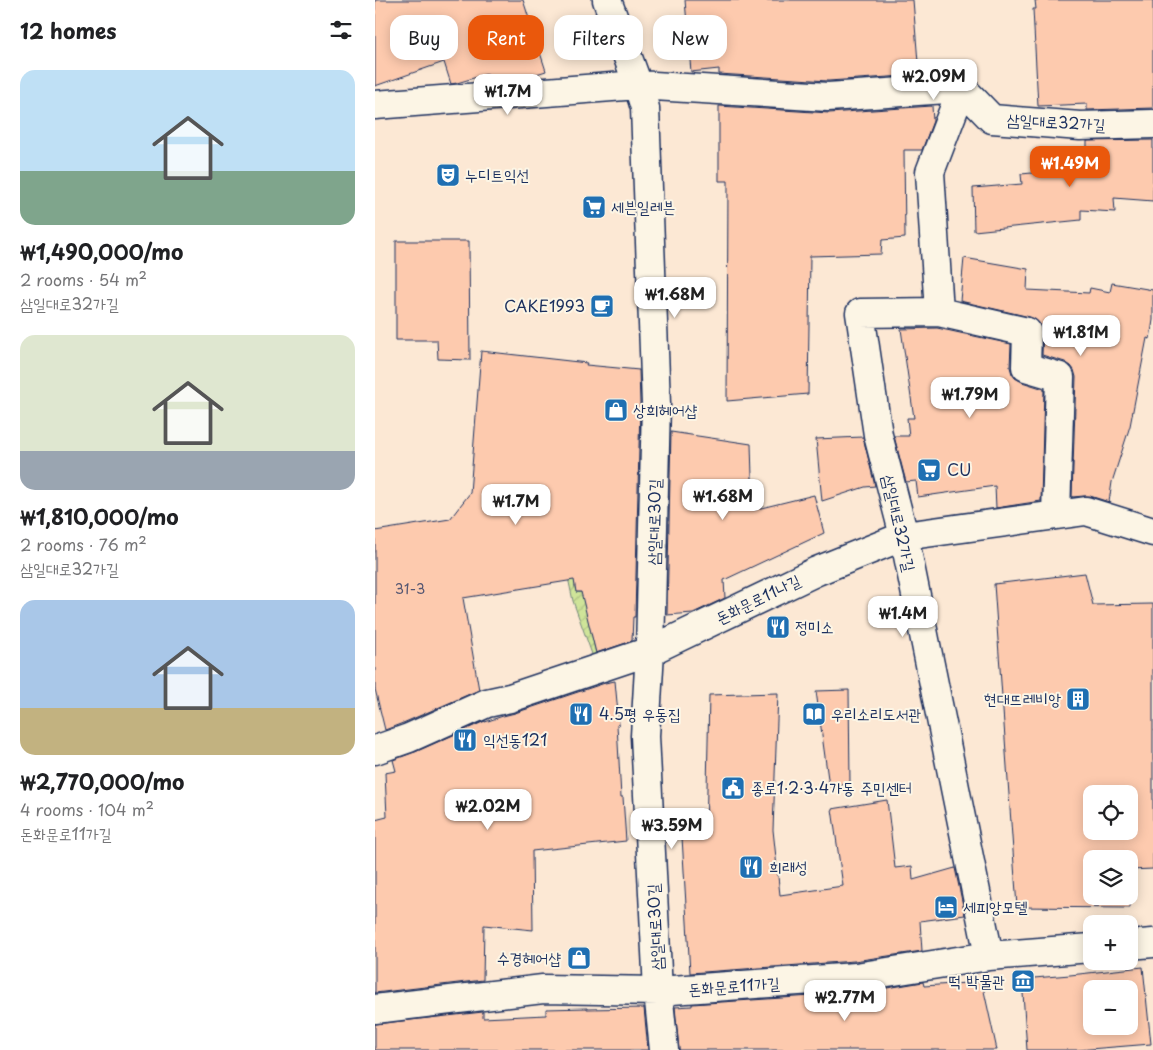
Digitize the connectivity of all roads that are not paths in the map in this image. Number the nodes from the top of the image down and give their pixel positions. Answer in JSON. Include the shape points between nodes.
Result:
{"nodes":[{"id":1,"x":607,"y":0,"type":"edge"},
{"id":2,"x":638,"y":85,"type":"junction"},
{"id":3,"x":962,"y":88,"type":"junction"},
{"id":4,"x":375,"y":105,"type":"edge"},
{"id":5,"x":1153,"y":124,"type":"edge"},
{"id":6,"x":939,"y":312,"type":"junction"},
{"id":7,"x":1056,"y":515,"type":"junction"},
{"id":8,"x":1153,"y":532,"type":"edge"},
{"id":9,"x":904,"y":536,"type":"junction"},
{"id":10,"x":650,"y":651,"type":"junction"},
{"id":11,"x":375,"y":750,"type":"edge"},
{"id":12,"x":1153,"y":943,"type":"edge"},
{"id":13,"x":1138,"y":944,"type":"edge"},
{"id":14,"x":1083,"y":949,"type":"edge"},
{"id":15,"x":989,"y":956,"type":"junction"},
{"id":16,"x":658,"y":991,"type":"junction"},
{"id":17,"x":375,"y":1009,"type":"edge"},
{"id":18,"x":664,"y":1050,"type":"edge"}],
"edges":[{"from":1,"to":2,"type":"street","name":"삼일대로30길"},
{"from":2,"to":3,"type":"street","via":[[828,97]]},
{"from":2,"to":4,"type":"street"},
{"from":2,"to":10,"type":"street","name":"삼일대로30길","via":[[645,108],[656,404]]},
{"from":3,"to":5,"type":"street","name":"삼일대로32가길","via":[[992,119],[1080,126]]},
{"from":3,"to":6,"type":"street","via":[[930,172]]},
{"from":6,"to":7,"type":"street","name":"삼일대로32가길","via":[[1027,332],[1026,366],[1060,377]]},
{"from":6,"to":9,"type":"street","name":"삼일대로32가길","via":[[860,313],[878,435]]},
{"from":7,"to":8,"type":"street","name":"돈화문로11나길","via":[[1086,512]]},
{"from":7,"to":9,"type":"street","name":"돈화문로11나길"},
{"from":9,"to":10,"type":"street","name":"돈화문로11나길","via":[[817,571]]},
{"from":9,"to":15,"type":"street","name":"삼일대로32가길"},
{"from":10,"to":11,"type":"street","name":"돈화문로11나길","via":[[487,703]]},
{"from":10,"to":16,"type":"street","name":"삼일대로30길","via":[[645,736]]},
{"from":12,"to":13,"type":"street"},
{"from":14,"to":15,"type":"street","name":"돈화문로11가길"},
{"from":15,"to":16,"type":"street","name":"돈화문로11가길","via":[[856,977]]},
{"from":16,"to":17,"type":"street","name":"돈화문로11가길","via":[[543,989]]},
{"from":16,"to":18,"type":"street","name":"삼일대로30길"}]}
